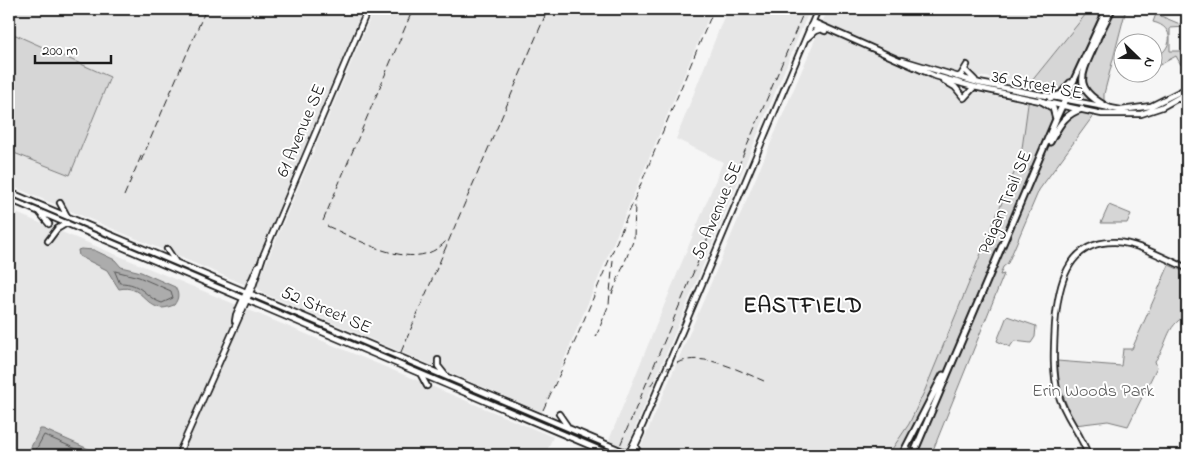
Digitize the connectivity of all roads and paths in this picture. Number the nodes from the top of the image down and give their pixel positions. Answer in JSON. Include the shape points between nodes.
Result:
{"nodes":[{"id":1,"x":368,"y":9,"type":"edge"},
{"id":2,"x":1107,"y":9,"type":"edge"},
{"id":3,"x":1112,"y":9,"type":"edge"},
{"id":4,"x":817,"y":11,"type":"edge"},
{"id":5,"x":812,"y":24,"type":"junction"},
{"id":6,"x":823,"y":28,"type":"junction"},
{"id":7,"x":806,"y":39,"type":"junction"},
{"id":8,"x":1097,"y":40,"type":"junction"},
{"id":9,"x":881,"y":53,"type":"junction"},
{"id":10,"x":1082,"y":64,"type":"junction"},
{"id":11,"x":967,"y":65,"type":"dead end"},
{"id":12,"x":966,"y":71,"type":"dead end"},
{"id":13,"x":1076,"y":75,"type":"junction"},
{"id":14,"x":934,"y":76,"type":"junction"},
{"id":15,"x":956,"y":77,"type":"junction"},
{"id":16,"x":978,"y":83,"type":"junction"},
{"id":17,"x":974,"y":87,"type":"junction"},
{"id":18,"x":1187,"y":88,"type":"edge"},
{"id":19,"x":1187,"y":93,"type":"edge"},
{"id":20,"x":1050,"y":98,"type":"junction"},
{"id":21,"x":1187,"y":98,"type":"edge"},
{"id":22,"x":1177,"y":99,"type":"junction"},
{"id":23,"x":1040,"y":100,"type":"junction"},
{"id":24,"x":1063,"y":103,"type":"junction"},
{"id":25,"x":1082,"y":109,"type":"junction"},
{"id":26,"x":1111,"y":109,"type":"junction"},
{"id":27,"x":1056,"y":119,"type":"junction"},
{"id":28,"x":1044,"y":150,"type":"junction"},
{"id":29,"x":9,"y":192,"type":"edge"},
{"id":30,"x":9,"y":199,"type":"edge"},
{"id":31,"x":60,"y":203,"type":"dead end"},
{"id":32,"x":38,"y":211,"type":"junction"},
{"id":33,"x":68,"y":217,"type":"junction"},
{"id":34,"x":67,"y":223,"type":"junction"},
{"id":35,"x":49,"y":224,"type":"dead end"},
{"id":36,"x":48,"y":241,"type":"dead end"},
{"id":37,"x":167,"y":249,"type":"dead end"},
{"id":38,"x":176,"y":262,"type":"junction"},
{"id":39,"x":260,"y":263,"type":"junction"},
{"id":40,"x":1187,"y":267,"type":"edge"},
{"id":41,"x":253,"y":286,"type":"junction"},
{"id":42,"x":247,"y":293,"type":"junction"},
{"id":43,"x":230,"y":294,"type":"junction"},
{"id":44,"x":262,"y":298,"type":"junction"},
{"id":45,"x":244,"y":300,"type":"junction"},
{"id":46,"x":254,"y":304,"type":"junction"},
{"id":47,"x":241,"y":308,"type":"junction"},
{"id":48,"x":956,"y":353,"type":"junction"},
{"id":49,"x":438,"y":360,"type":"dead end"},
{"id":50,"x":420,"y":374,"type":"junction"},
{"id":51,"x":447,"y":377,"type":"junction"},
{"id":52,"x":427,"y":386,"type":"dead end"},
{"id":53,"x":559,"y":414,"type":"dead end"},
{"id":54,"x":643,"y":424,"type":"junction"},
{"id":55,"x":570,"y":429,"type":"junction"},
{"id":56,"x":635,"y":446,"type":"junction"},
{"id":57,"x":178,"y":455,"type":"edge"},
{"id":58,"x":612,"y":455,"type":"edge"},
{"id":59,"x":630,"y":455,"type":"edge"},
{"id":60,"x":640,"y":455,"type":"edge"},
{"id":61,"x":902,"y":455,"type":"edge"},
{"id":62,"x":914,"y":455,"type":"edge"},
{"id":63,"x":1088,"y":455,"type":"edge"}],
"edges":[{"from":1,"to":39,"type":"street","name":"61 Avenue SE"},
{"from":2,"to":10,"type":"main road","name":"Peigan Trail SE"},
{"from":3,"to":8,"type":"main road","name":"Peigan Trail SE"},
{"from":4,"to":5,"type":"street","name":"50 Avenue SE"},
{"from":4,"to":6,"type":"street"},
{"from":5,"to":6,"type":"street","name":"36 Street SE"},
{"from":5,"to":7,"type":"street","name":"50 Avenue SE"},
{"from":6,"to":7,"type":"street"},
{"from":6,"to":9,"type":"street","name":"36 Street SE"},
{"from":7,"to":54,"type":"street","name":"50 Avenue SE"},
{"from":8,"to":10,"type":"main road","name":"Peigan Trail SE"},
{"from":8,"to":26,"type":"main road","via":[[1084,69],[1082,83],[1088,95]]},
{"from":9,"to":14,"type":"street","name":"36 Street SE"},
{"from":9,"to":15,"type":"street","name":"36 Street SE"},
{"from":10,"to":13,"type":"main road","name":"Peigan Trail SE"},
{"from":11,"to":15,"type":"street","via":[[962,75]]},
{"from":12,"to":16,"type":"street"},
{"from":13,"to":20,"type":"main road","via":[[1061,94]]},
{"from":13,"to":24,"type":"main road","name":"Peigan Trail SE"},
{"from":14,"to":17,"type":"street","name":"36 Street SE"},
{"from":14,"to":17,"type":"street","via":[[956,87],[964,98]]},
{"from":15,"to":16,"type":"street","name":"36 Street SE"},
{"from":16,"to":20,"type":"street","name":"36 Street SE"},
{"from":17,"to":23,"type":"street","name":"36 Street SE"},
{"from":18,"to":26,"type":"street","name":"36 Street SE","via":[[1151,106],[1132,110]]},
{"from":19,"to":22,"type":"street","name":"36 Street SE"},
{"from":20,"to":24,"type":"street","name":"36 Street SE"},
{"from":21,"to":22,"type":"street"},
{"from":22,"to":25,"type":"street","name":"36 Street SE","via":[[1132,116]]},
{"from":23,"to":24,"type":"street","name":"36 Street SE"},
{"from":23,"to":27,"type":"main road","via":[[1053,108]]},
{"from":24,"to":25,"type":"street","name":"36 Street SE"},
{"from":24,"to":26,"type":"street","name":"36 Street SE"},
{"from":24,"to":27,"type":"main road","name":"Peigan Trail SE"},
{"from":25,"to":28,"type":"main road","via":[[1063,119]]},
{"from":27,"to":28,"type":"main road","name":"Peigan Trail SE"},
{"from":28,"to":48,"type":"main road","name":"Peigan Trail SE"},
{"from":29,"to":33,"type":"street","name":"52 Street SE"},
{"from":30,"to":32,"type":"street","name":"52 Street SE"},
{"from":31,"to":33,"type":"street"},
{"from":32,"to":34,"type":"street","name":"52 Street SE"},
{"from":32,"to":35,"type":"street"},
{"from":33,"to":38,"type":"street","name":"52 Street SE"},
{"from":34,"to":36,"type":"street","via":[[58,228]]},
{"from":34,"to":43,"type":"street","name":"52 Street SE"},
{"from":37,"to":38,"type":"street"},
{"from":38,"to":42,"type":"street","name":"52 Street SE"},
{"from":39,"to":41,"type":"street","name":"61 Avenue SE"},
{"from":39,"to":42,"type":"street","name":"61 Avenue SE"},
{"from":40,"to":63,"type":"street","via":[[1114,242],[1088,249],[1067,269],[1056,310],[1054,376],[1066,415]]},
{"from":41,"to":42,"type":"street","name":"61 Avenue SE"},
{"from":41,"to":44,"type":"street"},
{"from":42,"to":44,"type":"street","name":"52 Street SE"},
{"from":42,"to":45,"type":"street","name":"61 Avenue SE"},
{"from":43,"to":45,"type":"street","name":"52 Street SE"},
{"from":43,"to":47,"type":"street"},
{"from":44,"to":51,"type":"street","name":"52 Street SE"},
{"from":45,"to":46,"type":"street","name":"52 Street SE"},
{"from":45,"to":47,"type":"street","name":"61 Avenue SE"},
{"from":46,"to":47,"type":"street"},
{"from":46,"to":50,"type":"street","name":"52 Street SE"},
{"from":47,"to":57,"type":"street","name":"61 Avenue SE"},
{"from":48,"to":61,"type":"main road","name":"Peigan Trail SE"},
{"from":48,"to":62,"type":"main road","name":"Peigan Trail SE"},
{"from":49,"to":51,"type":"street","via":[[440,370]]},
{"from":50,"to":52,"type":"street"},
{"from":50,"to":58,"type":"street","name":"52 Street SE"},
{"from":51,"to":55,"type":"street","name":"52 Street SE"},
{"from":53,"to":55,"type":"street"},
{"from":54,"to":56,"type":"street","name":"50 Avenue SE"},
{"from":54,"to":59,"type":"street","name":"50 Avenue SE"},
{"from":55,"to":59,"type":"street","name":"52 Street SE"},
{"from":56,"to":59,"type":"street","name":"50 Avenue SE"},
{"from":56,"to":60,"type":"street"}]}
